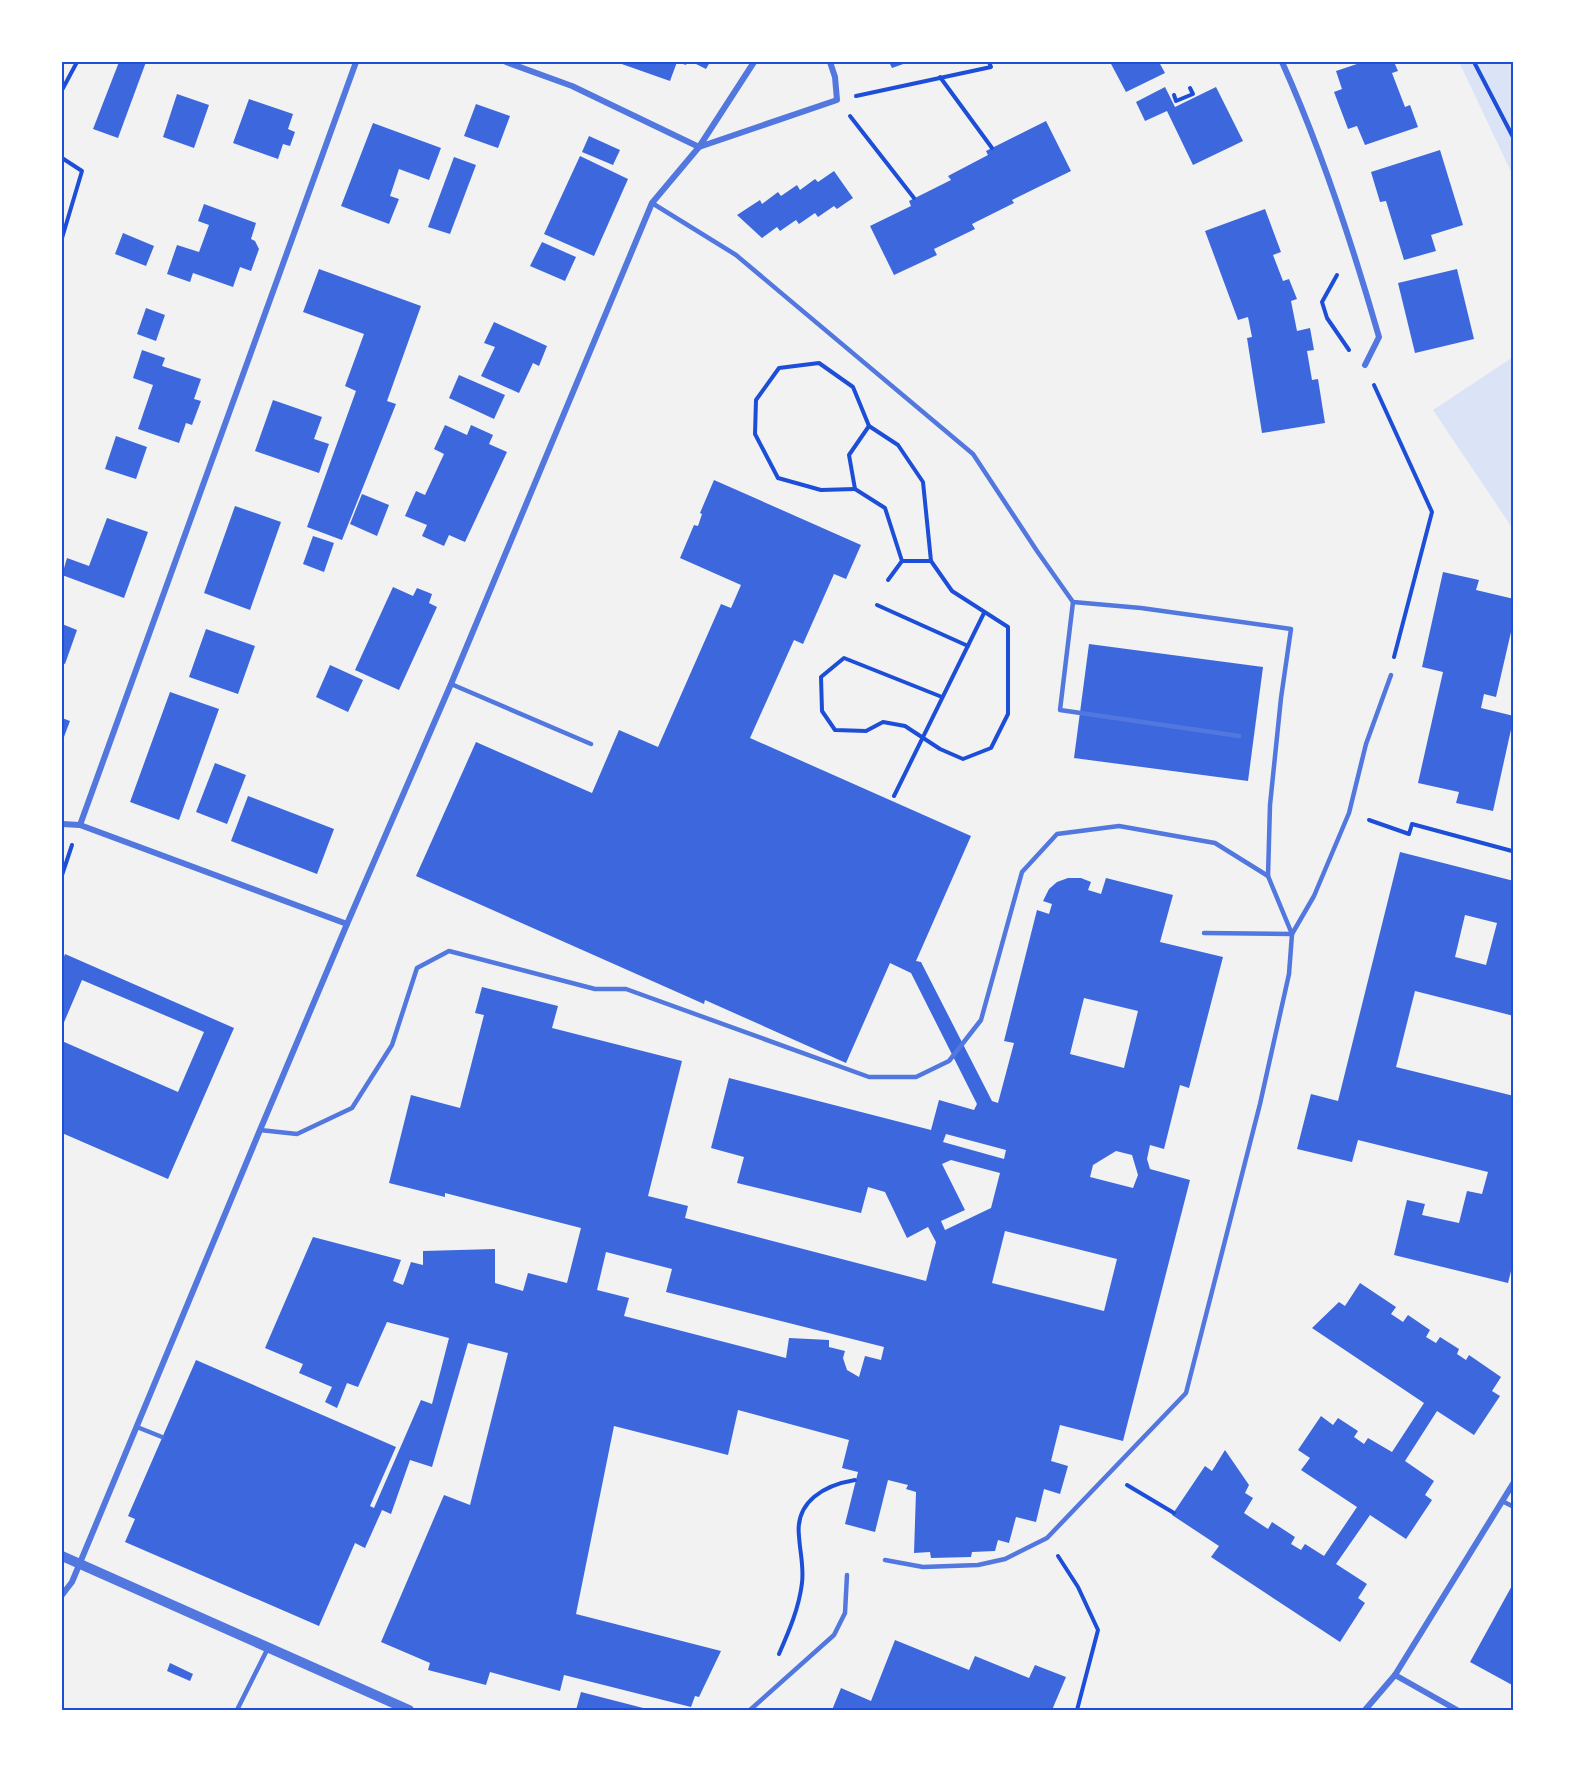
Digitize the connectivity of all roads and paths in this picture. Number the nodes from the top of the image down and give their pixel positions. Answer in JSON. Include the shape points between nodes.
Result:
{"nodes":[{"id":1,"x":77,"y":62,"type":"edge"},
{"id":2,"x":356,"y":62,"type":"edge"},
{"id":3,"x":506,"y":62,"type":"edge"},
{"id":4,"x":754,"y":62,"type":"edge"},
{"id":5,"x":830,"y":62,"type":"edge"},
{"id":6,"x":989,"y":62,"type":"edge"},
{"id":7,"x":1282,"y":62,"type":"edge"},
{"id":8,"x":1474,"y":62,"type":"edge"},
{"id":9,"x":940,"y":77,"type":"junction"},
{"id":10,"x":1190,"y":88,"type":"dead end"},
{"id":11,"x":62,"y":90,"type":"edge"},
{"id":12,"x":1174,"y":95,"type":"dead end"},
{"id":13,"x":837,"y":100,"type":"junction"},
{"id":14,"x":1514,"y":139,"type":"edge"},
{"id":15,"x":699,"y":147,"type":"junction"},
{"id":16,"x":992,"y":148,"type":"dead end"},
{"id":17,"x":62,"y":158,"type":"edge"},
{"id":18,"x":914,"y":198,"type":"dead end"},
{"id":19,"x":652,"y":202,"type":"junction"},
{"id":20,"x":62,"y":238,"type":"edge"},
{"id":21,"x":1353,"y":248,"type":"junction"},
{"id":22,"x":1365,"y":365,"type":"junction"},
{"id":23,"x":869,"y":426,"type":"junction"},
{"id":24,"x":855,"y":489,"type":"junction"},
{"id":25,"x":902,"y":561,"type":"junction"},
{"id":26,"x":931,"y":561,"type":"junction"},
{"id":27,"x":888,"y":580,"type":"dead end"},
{"id":28,"x":1073,"y":602,"type":"junction"},
{"id":29,"x":877,"y":605,"type":"dead end"},
{"id":30,"x":984,"y":613,"type":"junction"},
{"id":31,"x":968,"y":646,"type":"junction"},
{"id":32,"x":1391,"y":675,"type":"joint"},
{"id":33,"x":451,"y":684,"type":"junction"},
{"id":34,"x":942,"y":697,"type":"junction"},
{"id":35,"x":1239,"y":736,"type":"dead end"},
{"id":36,"x":922,"y":738,"type":"junction"},
{"id":37,"x":591,"y":744,"type":"dead end"},
{"id":38,"x":894,"y":796,"type":"dead end"},
{"id":39,"x":1349,"y":813,"type":"junction"},
{"id":40,"x":62,"y":824,"type":"edge"},
{"id":41,"x":80,"y":825,"type":"junction"},
{"id":42,"x":1514,"y":849,"type":"edge"},
{"id":43,"x":62,"y":875,"type":"edge"},
{"id":44,"x":1268,"y":876,"type":"junction"},
{"id":45,"x":347,"y":924,"type":"junction"},
{"id":46,"x":1204,"y":933,"type":"dead end"},
{"id":47,"x":1292,"y":934,"type":"junction"},
{"id":48,"x":260,"y":1130,"type":"junction"},
{"id":49,"x":137,"y":1427,"type":"junction"},
{"id":50,"x":162,"y":1437,"type":"dead end"},
{"id":51,"x":855,"y":1480,"type":"dead end"},
{"id":52,"x":1514,"y":1482,"type":"edge"},
{"id":53,"x":1125,"y":1484,"type":"dead end"},
{"id":54,"x":1502,"y":1501,"type":"junction"},
{"id":55,"x":1514,"y":1507,"type":"edge"},
{"id":56,"x":1174,"y":1513,"type":"dead end"},
{"id":57,"x":1047,"y":1538,"type":"junction"},
{"id":58,"x":62,"y":1556,"type":"edge"},
{"id":59,"x":885,"y":1560,"type":"dead end"},
{"id":60,"x":80,"y":1564,"type":"junction"},
{"id":61,"x":847,"y":1575,"type":"dead end"},
{"id":62,"x":62,"y":1595,"type":"edge"},
{"id":63,"x":268,"y":1648,"type":"junction"},
{"id":64,"x":772,"y":1662,"type":"dead end"},
{"id":65,"x":1395,"y":1675,"type":"junction"},
{"id":66,"x":237,"y":1710,"type":"edge"},
{"id":67,"x":409,"y":1710,"type":"edge"},
{"id":68,"x":750,"y":1710,"type":"edge"},
{"id":69,"x":1077,"y":1710,"type":"edge"},
{"id":70,"x":1365,"y":1710,"type":"edge"},
{"id":71,"x":1457,"y":1710,"type":"edge"}],
"edges":[{"from":1,"to":11,"type":"path"},
{"from":2,"to":41,"type":"street"},
{"from":3,"to":15,"type":"street","via":[[572,86]]},
{"from":4,"to":15,"type":"street"},
{"from":5,"to":13,"type":"street"},
{"from":6,"to":9,"type":"path","via":[[991,67]]},
{"from":7,"to":21,"type":"street"},
{"from":8,"to":14,"type":"path"},
{"from":9,"to":13,"type":"path"},
{"from":9,"to":16,"type":"path"},
{"from":10,"to":12,"type":"path","via":[[1193,94],[1185,100],[1176,101]]},
{"from":13,"to":15,"type":"street"},
{"from":13,"to":18,"type":"path"},
{"from":15,"to":19,"type":"street"},
{"from":17,"to":20,"type":"path","via":[[82,171]]},
{"from":19,"to":28,"type":"lane","via":[[736,255],[973,454]]},
{"from":19,"to":33,"type":"street"},
{"from":21,"to":22,"type":"street","via":[[1379,337]]},
{"from":21,"to":22,"type":"path","via":[[1323,302],[1345,345]]},
{"from":22,"to":32,"type":"path","via":[[1432,512]]},
{"from":23,"to":24,"type":"path","via":[[849,455]]},
{"from":23,"to":24,"type":"path","via":[[853,387],[819,363],[779,368],[756,400],[755,434],[778,478],[821,490]]},
{"from":23,"to":26,"type":"path","via":[[898,445],[923,483]]},
{"from":24,"to":25,"type":"path","via":[[885,508]]},
{"from":25,"to":26,"type":"path"},
{"from":25,"to":27,"type":"path"},
{"from":26,"to":30,"type":"path","via":[[952,591]]},
{"from":28,"to":35,"type":"lane","via":[[1060,710]]},
{"from":28,"to":44,"type":"lane","via":[[1291,629],[1270,805]]},
{"from":29,"to":31,"type":"path"},
{"from":30,"to":31,"type":"path"},
{"from":30,"to":36,"type":"path","via":[[1008,627],[1008,714],[991,748],[963,759]]},
{"from":31,"to":34,"type":"path"},
{"from":32,"to":39,"type":"lane","via":[[1366,744]]},
{"from":33,"to":37,"type":"lane"},
{"from":33,"to":45,"type":"street"},
{"from":34,"to":36,"type":"path"},
{"from":34,"to":36,"type":"path","via":[[844,658],[821,676],[822,711],[835,730],[866,731],[884,722],[905,726]]},
{"from":36,"to":38,"type":"path"},
{"from":39,"to":42,"type":"path","via":[[1409,834],[1412,824]]},
{"from":39,"to":47,"type":"lane","via":[[1314,896]]},
{"from":40,"to":41,"type":"street"},
{"from":41,"to":43,"type":"path"},
{"from":41,"to":45,"type":"street"},
{"from":44,"to":47,"type":"lane"},
{"from":44,"to":48,"type":"lane","via":[[1215,843],[1119,826],[1057,834],[1022,872],[981,1020],[949,1061],[916,1077],[869,1077],[626,989],[595,989],[449,951],[417,968],[392,1046],[352,1108],[297,1134]]},
{"from":45,"to":48,"type":"street"},
{"from":46,"to":47,"type":"lane"},
{"from":47,"to":57,"type":"lane","via":[[1289,974],[1260,1104],[1186,1393]]},
{"from":48,"to":49,"type":"street"},
{"from":49,"to":50,"type":"lane"},
{"from":49,"to":60,"type":"street"},
{"from":51,"to":64,"type":"path","via":[[819,1492],[801,1518],[800,1600],[779,1654]]},
{"from":52,"to":54,"type":"street"},
{"from":53,"to":56,"type":"path"},
{"from":54,"to":55,"type":"lane"},
{"from":54,"to":65,"type":"street"},
{"from":57,"to":59,"type":"lane","via":[[1005,1559],[978,1565],[923,1567]]},
{"from":57,"to":69,"type":"path","via":[[1078,1587],[1098,1630]]},
{"from":58,"to":60,"type":"street"},
{"from":60,"to":62,"type":"street"},
{"from":60,"to":63,"type":"street"},
{"from":61,"to":68,"type":"lane","via":[[845,1613],[834,1635]]},
{"from":63,"to":66,"type":"lane"},
{"from":63,"to":67,"type":"street"},
{"from":65,"to":70,"type":"street"},
{"from":65,"to":71,"type":"street"}]}
